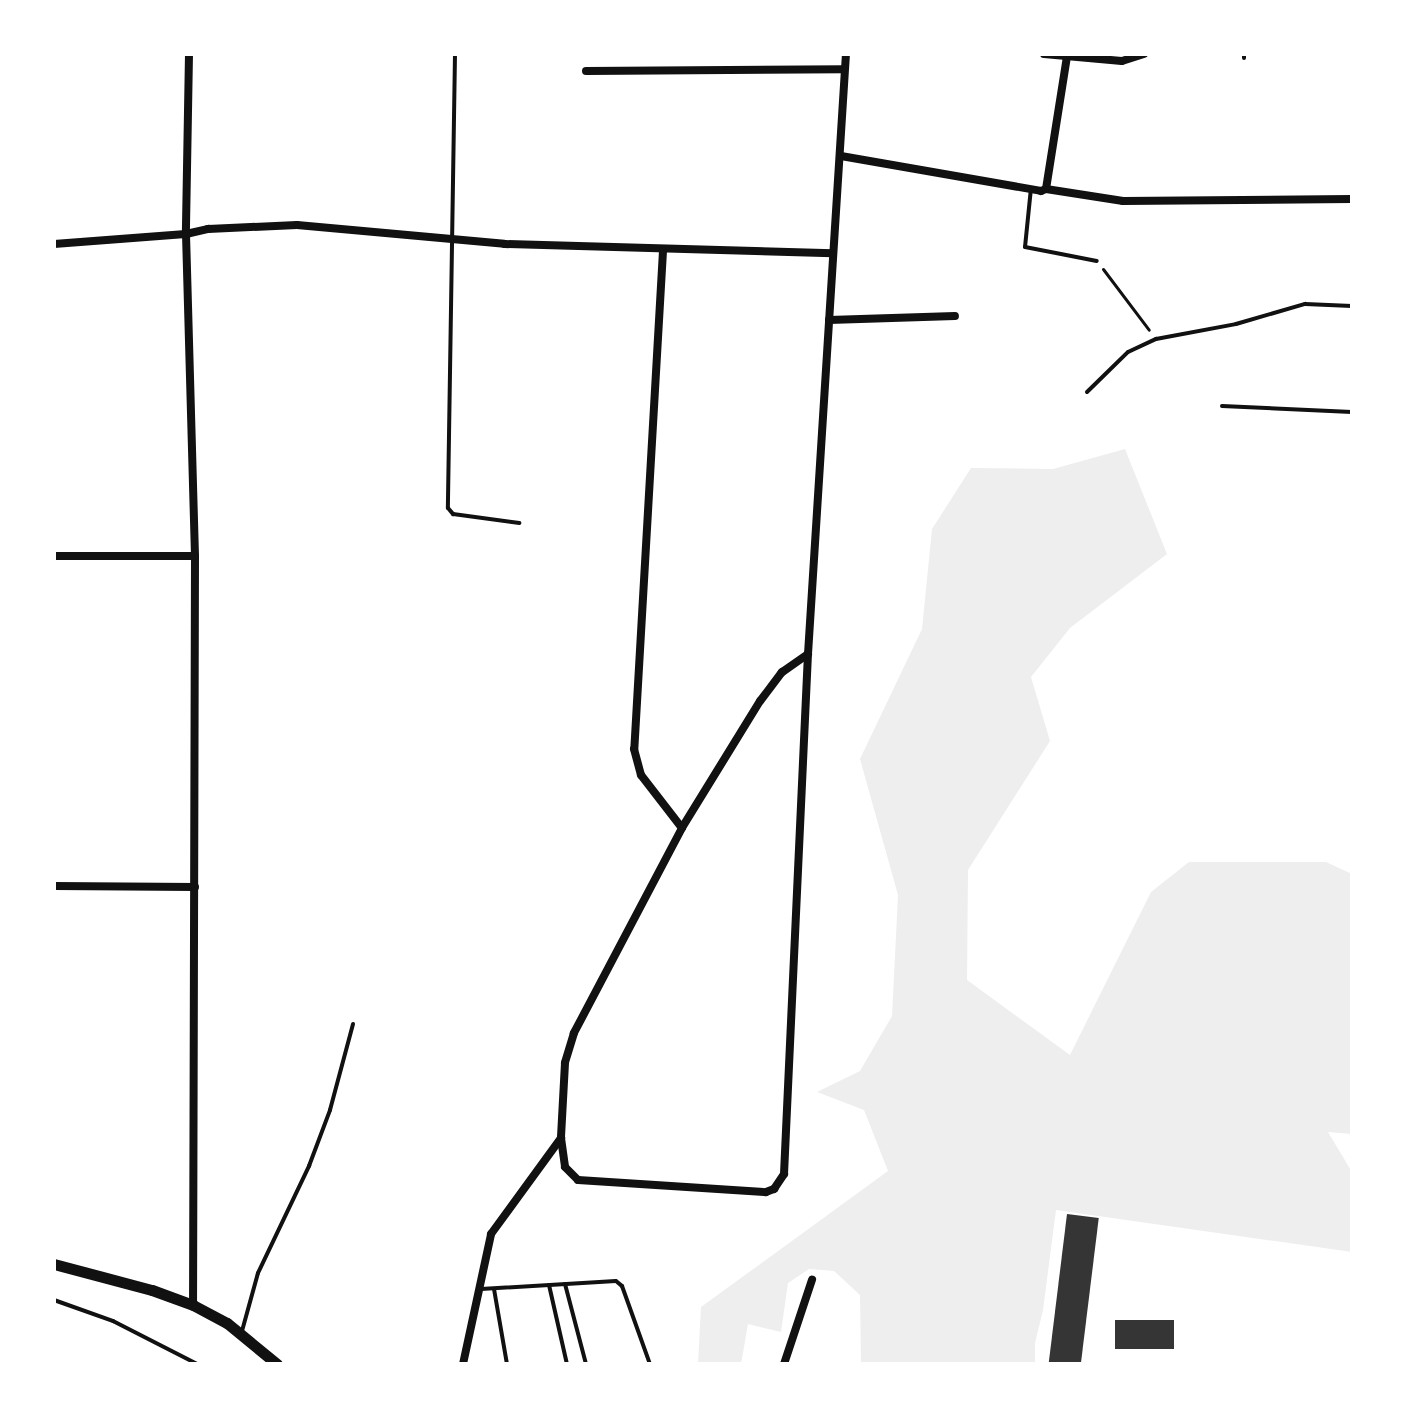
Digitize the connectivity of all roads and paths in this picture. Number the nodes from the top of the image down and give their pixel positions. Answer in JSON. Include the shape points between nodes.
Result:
{"nodes":[{"id":1,"x":189,"y":54,"type":"edge"},
{"id":2,"x":455,"y":54,"type":"edge"},
{"id":3,"x":846,"y":54,"type":"edge"},
{"id":4,"x":1044,"y":54,"type":"edge"},
{"id":5,"x":1144,"y":54,"type":"edge"},
{"id":6,"x":1067,"y":57,"type":"junction"},
{"id":7,"x":844,"y":69,"type":"junction"},
{"id":8,"x":586,"y":71,"type":"dead end"},
{"id":9,"x":841,"y":156,"type":"junction"},
{"id":10,"x":1031,"y":188,"type":"junction"},
{"id":11,"x":1046,"y":189,"type":"junction"},
{"id":12,"x":1352,"y":199,"type":"edge"},
{"id":13,"x":186,"y":234,"type":"junction"},
{"id":14,"x":453,"y":238,"type":"junction"},
{"id":15,"x":54,"y":244,"type":"edge"},
{"id":16,"x":663,"y":251,"type":"junction"},
{"id":17,"x":833,"y":253,"type":"junction"},
{"id":18,"x":1097,"y":261,"type":"joint"},
{"id":19,"x":1352,"y":306,"type":"edge"},
{"id":20,"x":955,"y":316,"type":"dead end"},
{"id":21,"x":829,"y":320,"type":"junction"},
{"id":22,"x":1156,"y":339,"type":"junction"},
{"id":23,"x":1087,"y":392,"type":"dead end"},
{"id":24,"x":1222,"y":406,"type":"dead end"},
{"id":25,"x":1352,"y":412,"type":"edge"},
{"id":26,"x":519,"y":523,"type":"dead end"},
{"id":27,"x":54,"y":556,"type":"edge"},
{"id":28,"x":195,"y":556,"type":"junction"},
{"id":29,"x":808,"y":654,"type":"junction"},
{"id":30,"x":682,"y":828,"type":"junction"},
{"id":31,"x":54,"y":886,"type":"edge"},
{"id":32,"x":195,"y":887,"type":"junction"},
{"id":33,"x":353,"y":1024,"type":"dead end"},
{"id":34,"x":561,"y":1138,"type":"junction"},
{"id":35,"x":54,"y":1264,"type":"edge"},
{"id":36,"x":812,"y":1280,"type":"dead end"},
{"id":37,"x":565,"y":1284,"type":"junction"},
{"id":38,"x":549,"y":1285,"type":"junction"},
{"id":39,"x":479,"y":1289,"type":"junction"},
{"id":40,"x":494,"y":1289,"type":"junction"},
{"id":41,"x":54,"y":1300,"type":"edge"},
{"id":42,"x":193,"y":1305,"type":"junction"},
{"id":43,"x":242,"y":1333,"type":"junction"},
{"id":44,"x":197,"y":1364,"type":"edge"},
{"id":45,"x":277,"y":1364,"type":"edge"},
{"id":46,"x":463,"y":1364,"type":"edge"},
{"id":47,"x":507,"y":1364,"type":"edge"},
{"id":48,"x":567,"y":1364,"type":"edge"},
{"id":49,"x":586,"y":1364,"type":"edge"},
{"id":50,"x":650,"y":1364,"type":"edge"},
{"id":51,"x":784,"y":1364,"type":"edge"}],
"edges":[{"from":1,"to":13,"type":"street"},
{"from":2,"to":14,"type":"lane"},
{"from":3,"to":7,"type":"street"},
{"from":4,"to":6,"type":"street"},
{"from":5,"to":6,"type":"street","via":[[1128,61]]},
{"from":6,"to":11,"type":"street"},
{"from":7,"to":8,"type":"street"},
{"from":7,"to":9,"type":"street"},
{"from":9,"to":10,"type":"street"},
{"from":9,"to":17,"type":"street"},
{"from":10,"to":11,"type":"street"},
{"from":10,"to":18,"type":"lane","via":[[1025,247]]},
{"from":11,"to":12,"type":"street","via":[[1168,203]]},
{"from":13,"to":14,"type":"street","via":[[297,225]]},
{"from":13,"to":15,"type":"street"},
{"from":13,"to":28,"type":"street"},
{"from":14,"to":16,"type":"street"},
{"from":14,"to":26,"type":"lane","via":[[448,508],[453,514]]},
{"from":16,"to":17,"type":"street"},
{"from":16,"to":30,"type":"street","via":[[634,749],[641,775]]},
{"from":17,"to":21,"type":"street"},
{"from":18,"to":22,"type":"path"},
{"from":19,"to":22,"type":"lane","via":[[1305,304]]},
{"from":20,"to":21,"type":"street"},
{"from":21,"to":29,"type":"street"},
{"from":22,"to":23,"type":"lane","via":[[1128,352]]},
{"from":24,"to":25,"type":"lane"},
{"from":27,"to":28,"type":"street"},
{"from":28,"to":32,"type":"street"},
{"from":29,"to":30,"type":"street","via":[[771,685]]},
{"from":29,"to":34,"type":"street","via":[[781,1183],[766,1192],[594,1184],[570,1175]]},
{"from":30,"to":34,"type":"street","via":[[574,1033],[565,1063]]},
{"from":31,"to":32,"type":"street"},
{"from":32,"to":42,"type":"street"},
{"from":33,"to":43,"type":"lane","via":[[330,1110],[258,1273]]},
{"from":34,"to":39,"type":"street","via":[[498,1221],[485,1250]]},
{"from":35,"to":42,"type":"main road"},
{"from":36,"to":51,"type":"street"},
{"from":37,"to":38,"type":"lane"},
{"from":37,"to":49,"type":"lane"},
{"from":37,"to":50,"type":"lane","via":[[619,1282]]},
{"from":38,"to":40,"type":"lane"},
{"from":38,"to":48,"type":"lane"},
{"from":39,"to":40,"type":"lane"},
{"from":39,"to":46,"type":"street"},
{"from":40,"to":47,"type":"lane"},
{"from":41,"to":44,"type":"lane","via":[[123,1325]]},
{"from":42,"to":43,"type":"main road"},
{"from":43,"to":45,"type":"main road"}]}
